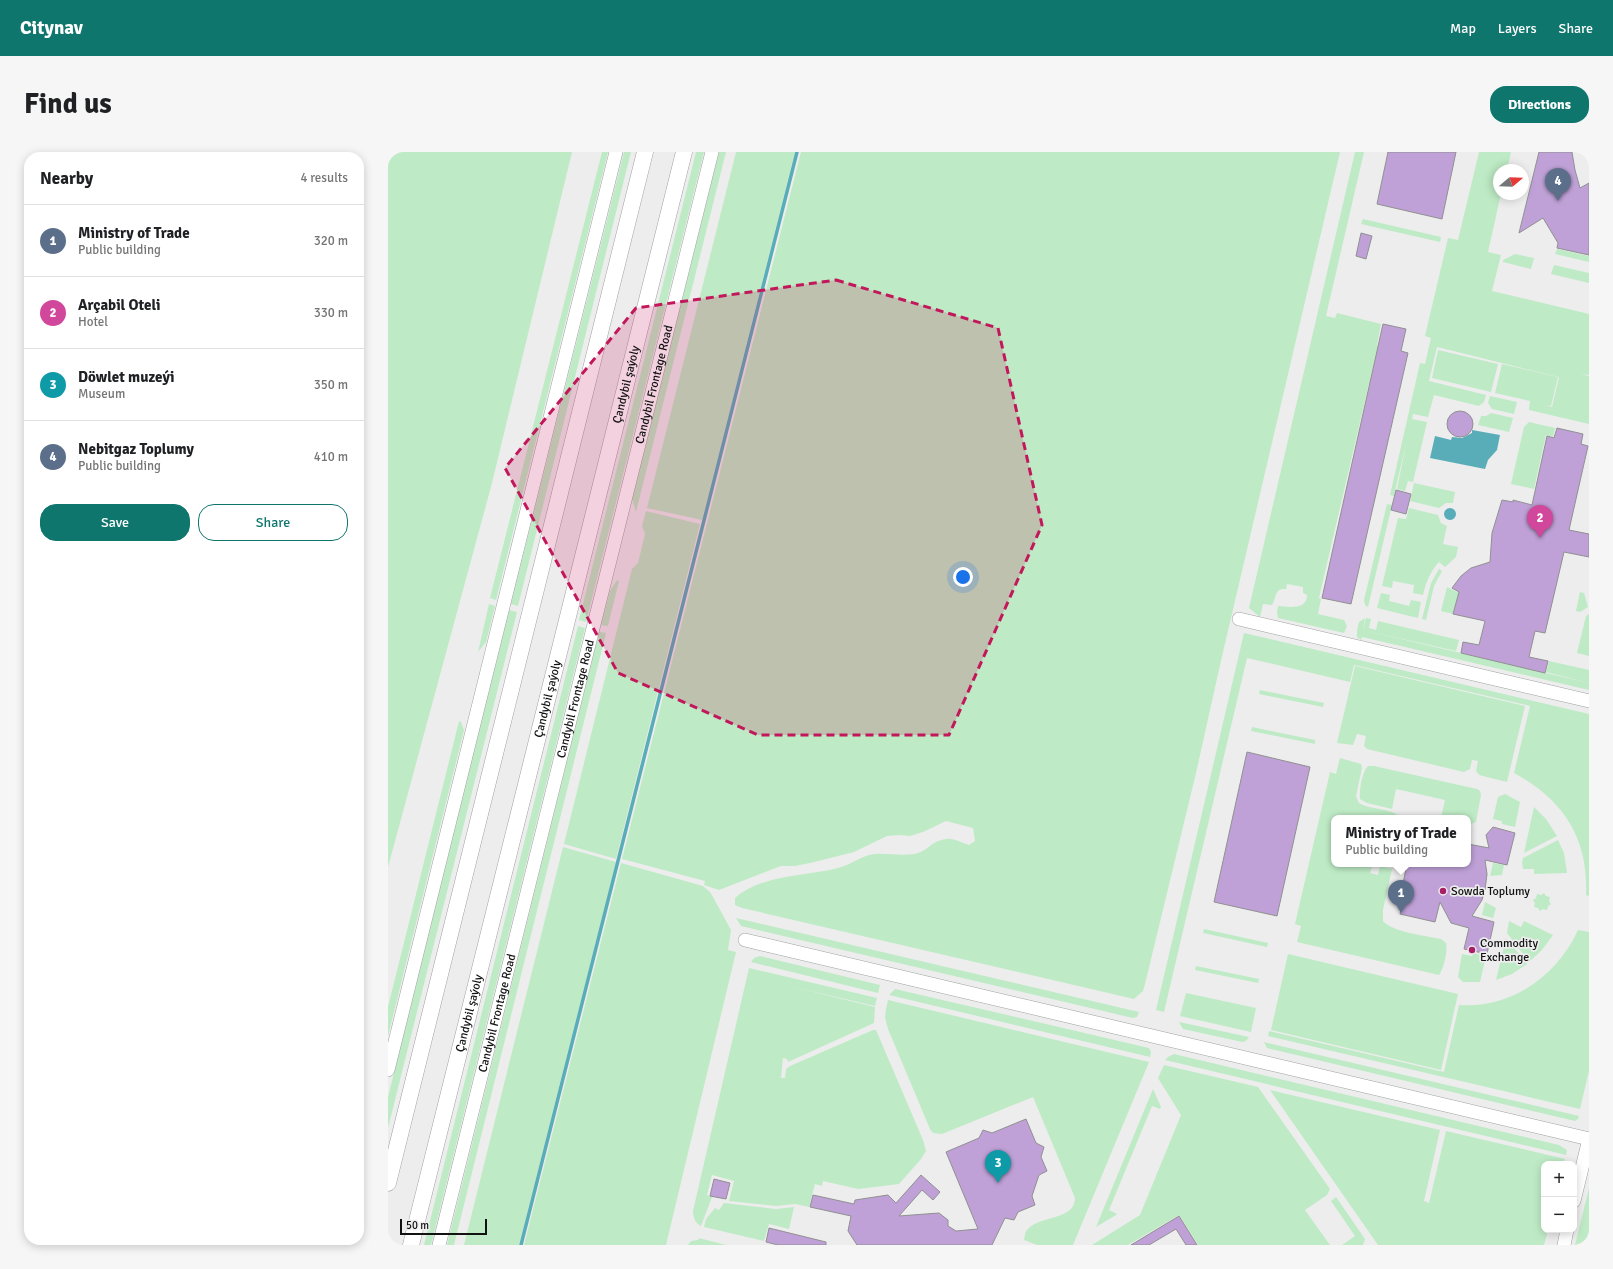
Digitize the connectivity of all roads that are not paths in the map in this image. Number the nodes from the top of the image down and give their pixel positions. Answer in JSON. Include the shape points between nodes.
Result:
{"nodes":[{"id":1,"x":616,"y":152,"type":"edge"},
{"id":2,"x":645,"y":152,"type":"edge"},
{"id":3,"x":684,"y":152,"type":"edge"},
{"id":4,"x":712,"y":152,"type":"edge"},
{"id":5,"x":1239,"y":619,"type":"dead end"},
{"id":6,"x":1589,"y":700,"type":"edge"},
{"id":7,"x":745,"y":940,"type":"dead end"},
{"id":8,"x":388,"y":1070,"type":"edge"},
{"id":9,"x":1589,"y":1139,"type":"edge"},
{"id":10,"x":388,"y":1183,"type":"edge"},
{"id":11,"x":1575,"y":1197,"type":"edge"},
{"id":12,"x":1566,"y":1233,"type":"edge"},
{"id":13,"x":411,"y":1245,"type":"edge"},
{"id":14,"x":439,"y":1245,"type":"edge"},
{"id":15,"x":1564,"y":1245,"type":"edge"}],
"edges":[{"from":1,"to":8,"type":"street"},
{"from":2,"to":10,"type":"main road"},
{"from":3,"to":13,"type":"main road","name":"Çandybil şaýoly"},
{"from":4,"to":14,"type":"street","name":"Candybil Frontage Road"},
{"from":5,"to":6,"type":"street"},
{"from":7,"to":9,"type":"street"},
{"from":9,"to":11,"type":"street"},
{"from":12,"to":15,"type":"street"}]}
